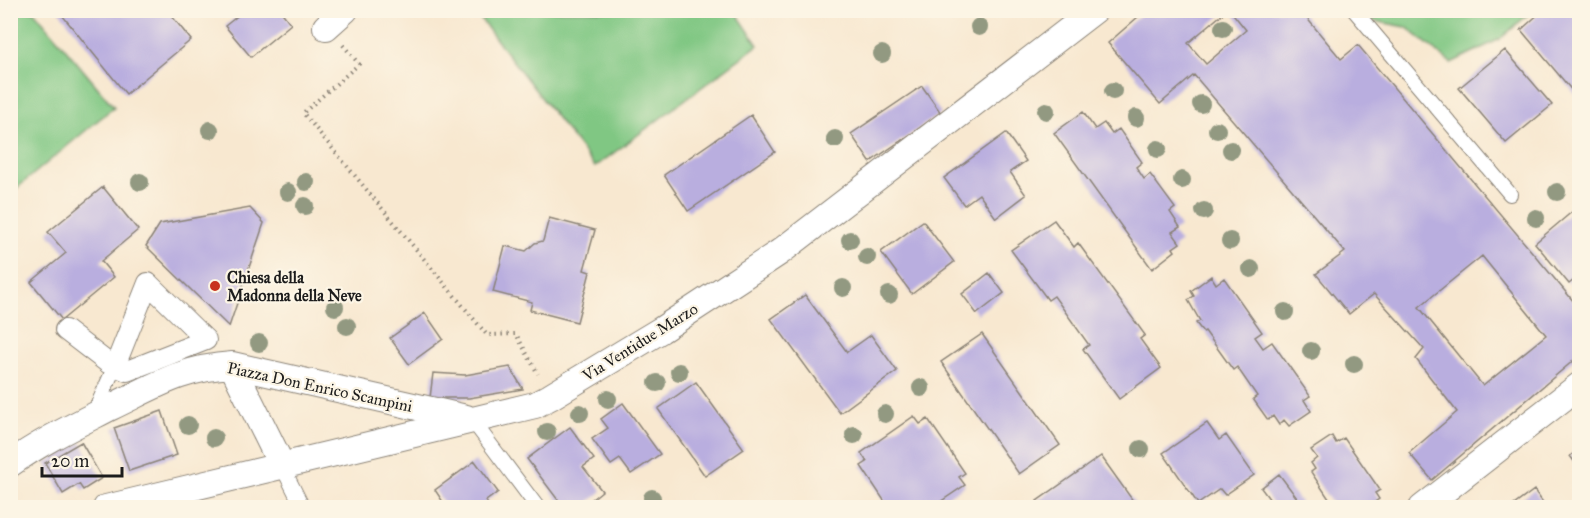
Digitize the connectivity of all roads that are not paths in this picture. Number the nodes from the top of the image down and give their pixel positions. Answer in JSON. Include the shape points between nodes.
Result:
{"nodes":[{"id":1,"x":1095,"y":10,"type":"edge"},
{"id":2,"x":1354,"y":10,"type":"edge"},
{"id":3,"x":1510,"y":194,"type":"dead end"},
{"id":4,"x":65,"y":330,"type":"dead end"},
{"id":5,"x":232,"y":365,"type":"junction"},
{"id":6,"x":115,"y":366,"type":"junction"},
{"id":7,"x":1580,"y":385,"type":"edge"},
{"id":8,"x":92,"y":417,"type":"junction"},
{"id":9,"x":472,"y":420,"type":"junction"},
{"id":10,"x":10,"y":464,"type":"edge"},
{"id":11,"x":282,"y":466,"type":"junction"},
{"id":12,"x":133,"y":505,"type":"edge"},
{"id":13,"x":106,"y":507,"type":"edge"},
{"id":14,"x":303,"y":507,"type":"edge"},
{"id":15,"x":538,"y":507,"type":"edge"},
{"id":16,"x":1422,"y":507,"type":"edge"}],
"edges":[{"from":1,"to":9,"type":"street","name":"Via Ventidue Marzo","via":[[780,252],[550,397],[535,405]]},
{"from":2,"to":3,"type":"lane"},
{"from":4,"to":6,"type":"street"},
{"from":5,"to":8,"type":"street","name":"Piazza Don Enrico Scampini","via":[[172,376]]},
{"from":5,"to":9,"type":"street","name":"Piazza Don Enrico Scampini"},
{"from":5,"to":11,"type":"street"},
{"from":6,"to":6,"type":"street","via":[[148,283],[206,340],[127,371]]},
{"from":6,"to":8,"type":"lane"},
{"from":7,"to":16,"type":"street"},
{"from":8,"to":10,"type":"street","name":"Piazza Don Enrico Scampini","via":[[50,437]]},
{"from":9,"to":11,"type":"street","name":"Via Ventidue Marzo"},
{"from":9,"to":15,"type":"lane"},
{"from":11,"to":12,"type":"street","name":"Via Ventidue Marzo"},
{"from":11,"to":14,"type":"lane"},
{"from":12,"to":13,"type":"street","name":"Via Ventidue Marzo"}]}
